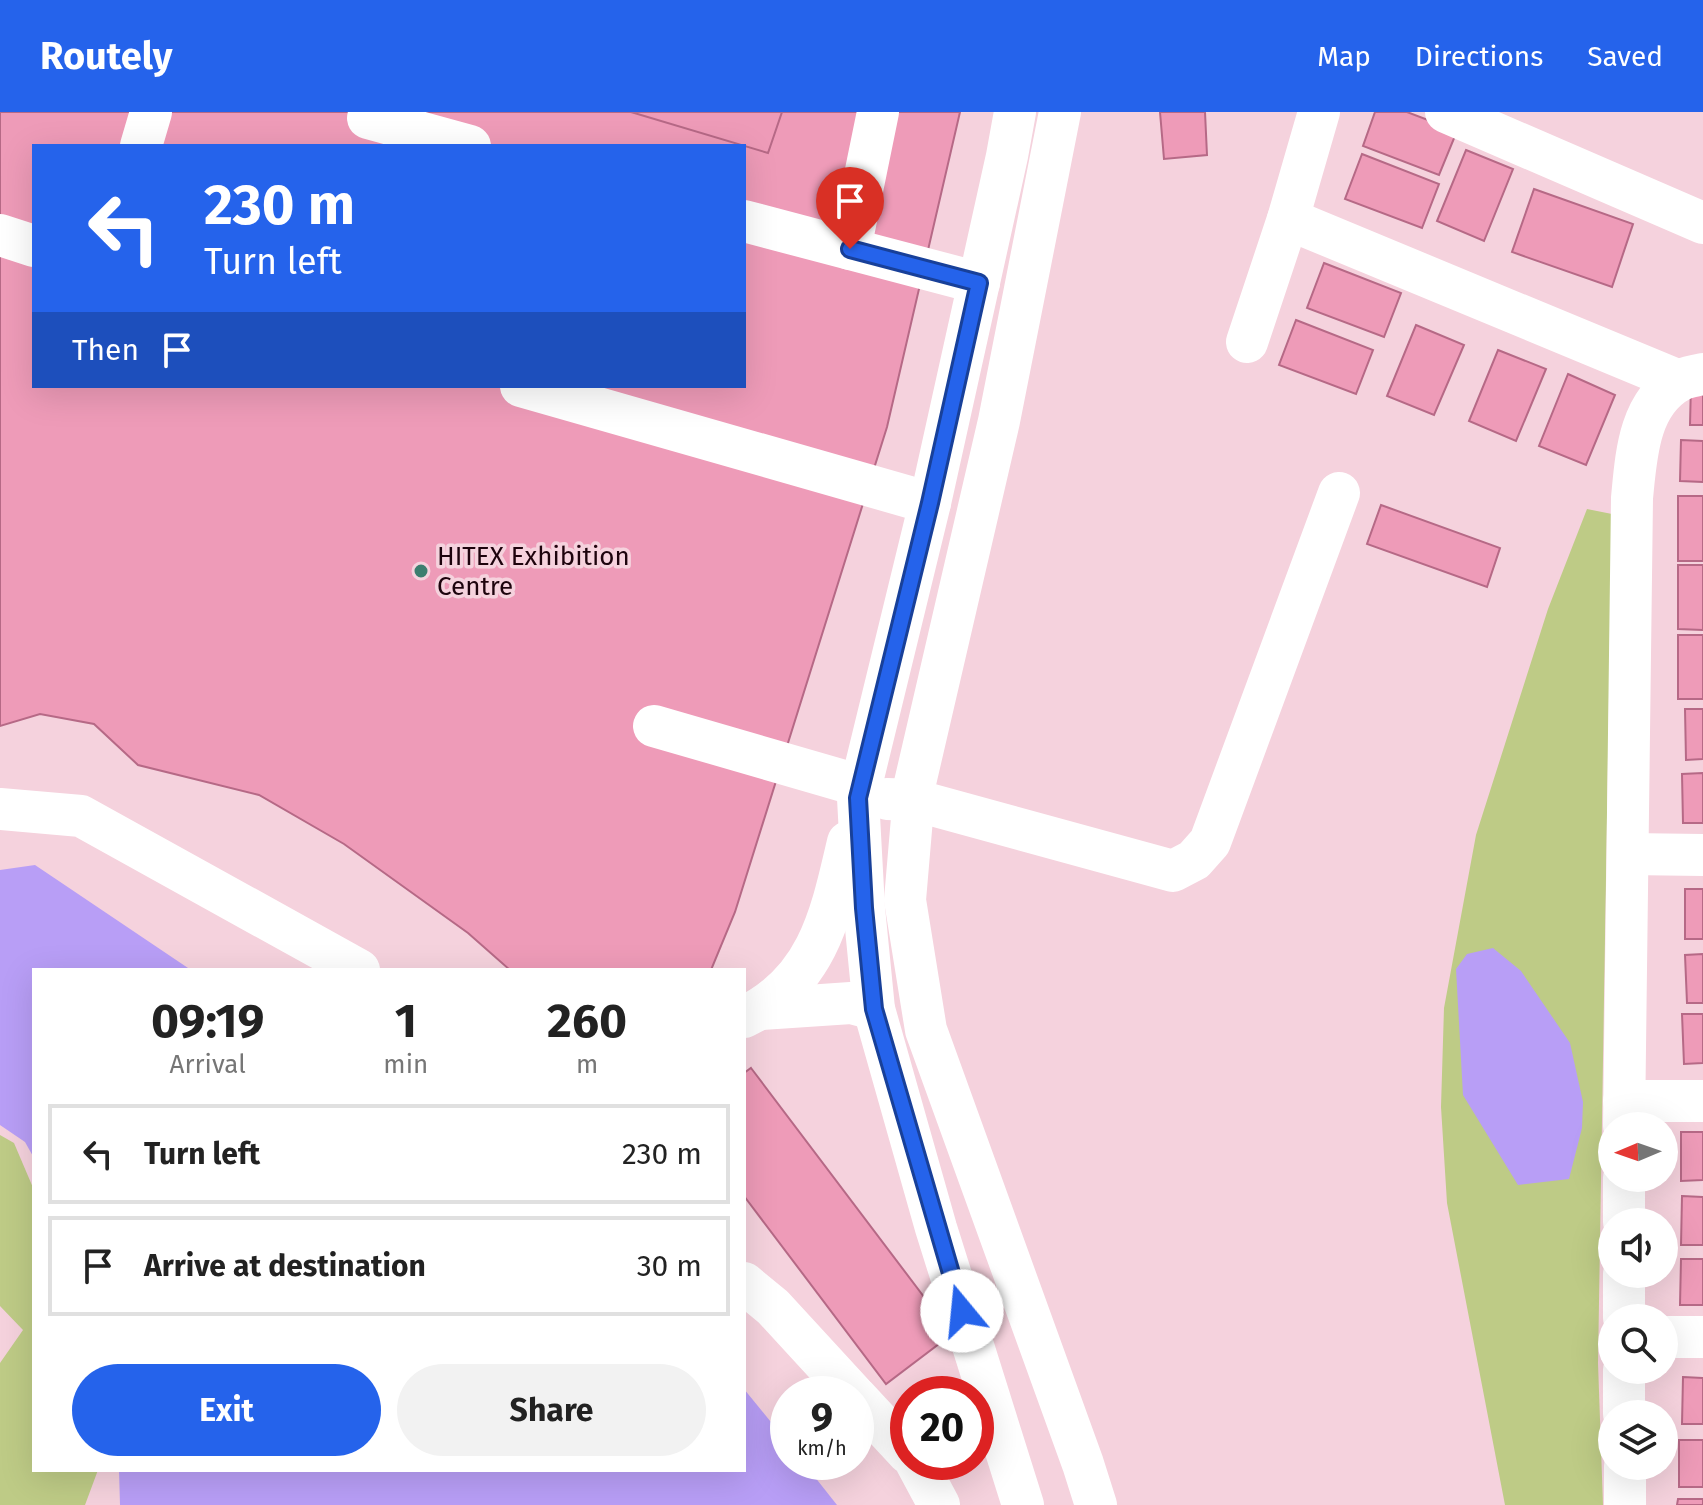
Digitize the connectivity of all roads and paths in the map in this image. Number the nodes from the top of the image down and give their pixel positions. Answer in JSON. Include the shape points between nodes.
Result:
{"nodes":[{"id":1,"x":151,"y":112,"type":"edge"},
{"id":2,"x":878,"y":112,"type":"edge"},
{"id":3,"x":1015,"y":112,"type":"edge"},
{"id":4,"x":1060,"y":112,"type":"edge"},
{"id":5,"x":1319,"y":112,"type":"edge"},
{"id":6,"x":1446,"y":112,"type":"edge"},
{"id":7,"x":366,"y":125,"type":"edge"},
{"id":8,"x":142,"y":144,"type":"edge"},
{"id":9,"x":460,"y":144,"type":"edge"},
{"id":10,"x":1288,"y":219,"type":"junction"},
{"id":11,"x":746,"y":222,"type":"edge"},
{"id":12,"x":1703,"y":223,"type":"edge"},
{"id":13,"x":0,"y":235,"type":"edge"},
{"id":14,"x":32,"y":245,"type":"edge"},
{"id":15,"x":850,"y":249,"type":"junction"},
{"id":16,"x":979,"y":283,"type":"junction"},
{"id":17,"x":1247,"y":342,"type":"dead end"},
{"id":18,"x":1691,"y":378,"type":"edge"},
{"id":19,"x":528,"y":388,"type":"edge"},
{"id":20,"x":1339,"y":493,"type":"dead end"},
{"id":21,"x":930,"y":503,"type":"junction"},
{"id":22,"x":654,"y":726,"type":"dead end"},
{"id":23,"x":859,"y":792,"type":"junction"},
{"id":24,"x":914,"y":800,"type":"junction"},
{"id":25,"x":0,"y":809,"type":"edge"},
{"id":26,"x":1628,"y":854,"type":"junction"},
{"id":27,"x":1703,"y":855,"type":"edge"},
{"id":28,"x":355,"y":968,"type":"edge"},
{"id":29,"x":874,"y":1009,"type":"junction"},
{"id":30,"x":752,"y":1013,"type":"edge"},
{"id":31,"x":1703,"y":1101,"type":"edge"},
{"id":32,"x":1624,"y":1112,"type":"edge"},
{"id":33,"x":1631,"y":1112,"type":"edge"},
{"id":34,"x":991,"y":1211,"type":"junction"},
{"id":35,"x":936,"y":1228,"type":"junction"},
{"id":36,"x":746,"y":1285,"type":"edge"},
{"id":37,"x":1678,"y":1337,"type":"edge"},
{"id":38,"x":1703,"y":1337,"type":"edge"},
{"id":39,"x":837,"y":1376,"type":"edge"},
{"id":40,"x":874,"y":1416,"type":"edge"},
{"id":41,"x":890,"y":1433,"type":"edge"},
{"id":42,"x":926,"y":1480,"type":"edge"},
{"id":43,"x":1625,"y":1480,"type":"edge"},
{"id":44,"x":939,"y":1505,"type":"edge"},
{"id":45,"x":1023,"y":1505,"type":"edge"},
{"id":46,"x":1096,"y":1505,"type":"edge"},
{"id":47,"x":1625,"y":1505,"type":"edge"}],
"edges":[{"from":1,"to":8,"type":"street"},
{"from":2,"to":15,"type":"street"},
{"from":3,"to":16,"type":"street"},
{"from":4,"to":24,"type":"street","via":[[999,421]]},
{"from":5,"to":10,"type":"street"},
{"from":6,"to":12,"type":"street"},
{"from":7,"to":9,"type":"street"},
{"from":10,"to":17,"type":"street"},
{"from":10,"to":18,"type":"street"},
{"from":11,"to":15,"type":"street"},
{"from":13,"to":14,"type":"street"},
{"from":15,"to":16,"type":"street"},
{"from":16,"to":21,"type":"street"},
{"from":18,"to":26,"type":"street","via":[[1657,400],[1637,442]]},
{"from":19,"to":21,"type":"street"},
{"from":20,"to":24,"type":"street","via":[[1210,842],[1194,860],[1173,871]]},
{"from":21,"to":23,"type":"street"},
{"from":22,"to":23,"type":"street"},
{"from":23,"to":24,"type":"street"},
{"from":23,"to":29,"type":"street"},
{"from":23,"to":30,"type":"street","via":[[820,940],[793,982]]},
{"from":24,"to":34,"type":"street","via":[[905,900],[916,977],[926,1030]]},
{"from":25,"to":28,"type":"street","via":[[81,816]]},
{"from":26,"to":27,"type":"street"},
{"from":26,"to":32,"type":"street"},
{"from":29,"to":30,"type":"street","via":[[851,1003]]},
{"from":29,"to":35,"type":"street"},
{"from":31,"to":33,"type":"street"},
{"from":34,"to":35,"type":"street"},
{"from":34,"to":46,"type":"street"},
{"from":35,"to":45,"type":"street"},
{"from":36,"to":39,"type":"street"},
{"from":37,"to":38,"type":"street"},
{"from":40,"to":41,"type":"street"},
{"from":42,"to":44,"type":"street"},
{"from":43,"to":47,"type":"street"}]}
